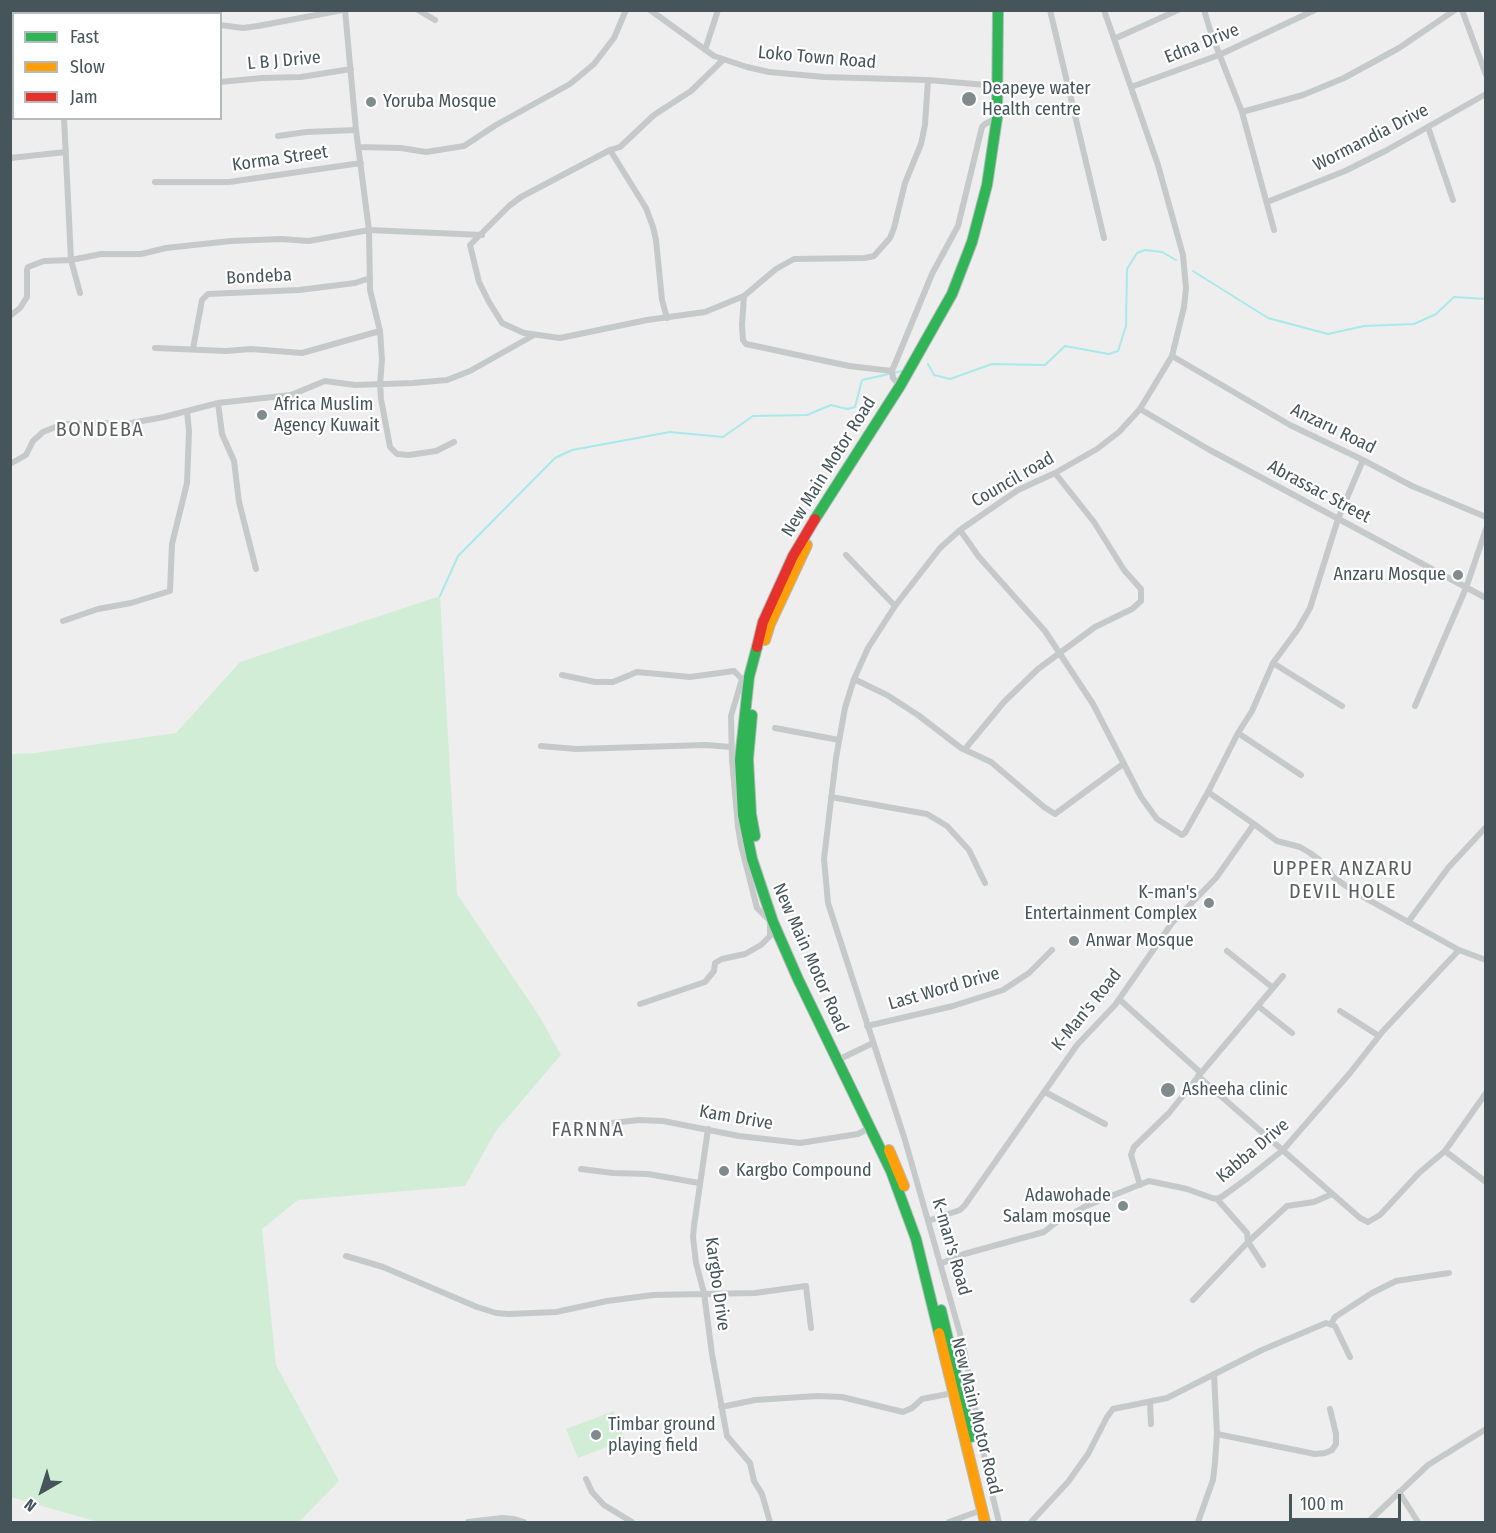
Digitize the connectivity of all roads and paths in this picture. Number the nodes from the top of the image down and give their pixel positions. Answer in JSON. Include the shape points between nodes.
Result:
{"nodes":[{"id":1,"x":344,"y":10,"type":"edge"},
{"id":2,"x":418,"y":10,"type":"edge"},
{"id":3,"x":626,"y":10,"type":"edge"},
{"id":4,"x":650,"y":10,"type":"edge"},
{"id":5,"x":718,"y":10,"type":"edge"},
{"id":6,"x":998,"y":10,"type":"edge"},
{"id":7,"x":1005,"y":10,"type":"edge"},
{"id":8,"x":1050,"y":10,"type":"edge"},
{"id":9,"x":1104,"y":10,"type":"edge"},
{"id":10,"x":1178,"y":10,"type":"edge"},
{"id":11,"x":1204,"y":10,"type":"edge"},
{"id":12,"x":1315,"y":10,"type":"edge"},
{"id":13,"x":1455,"y":10,"type":"edge"},
{"id":14,"x":1462,"y":10,"type":"edge"},
{"id":15,"x":435,"y":20,"type":"dead end"},
{"id":16,"x":222,"y":25,"type":"edge"},
{"id":17,"x":1114,"y":39,"type":"junction"},
{"id":18,"x":705,"y":50,"type":"junction"},
{"id":19,"x":1219,"y":55,"type":"junction"},
{"id":20,"x":723,"y":60,"type":"junction"},
{"id":21,"x":351,"y":69,"type":"junction"},
{"id":22,"x":1485,"y":75,"type":"edge"},
{"id":23,"x":928,"y":80,"type":"junction"},
{"id":24,"x":222,"y":82,"type":"edge"},
{"id":25,"x":998,"y":86,"type":"junction"},
{"id":26,"x":1131,"y":87,"type":"junction"},
{"id":27,"x":1485,"y":94,"type":"edge"},
{"id":28,"x":1242,"y":112,"type":"junction"},
{"id":29,"x":997,"y":118,"type":"junction"},
{"id":30,"x":64,"y":120,"type":"edge"},
{"id":31,"x":1428,"y":127,"type":"junction"},
{"id":32,"x":356,"y":130,"type":"junction"},
{"id":33,"x":278,"y":136,"type":"dead end"},
{"id":34,"x":358,"y":147,"type":"junction"},
{"id":35,"x":610,"y":150,"type":"junction"},
{"id":36,"x":66,"y":152,"type":"junction"},
{"id":37,"x":10,"y":158,"type":"edge"},
{"id":38,"x":361,"y":163,"type":"junction"},
{"id":39,"x":155,"y":182,"type":"dead end"},
{"id":40,"x":1453,"y":200,"type":"dead end"},
{"id":41,"x":1267,"y":202,"type":"junction"},
{"id":42,"x":369,"y":230,"type":"junction"},
{"id":43,"x":1274,"y":230,"type":"dead end"},
{"id":44,"x":482,"y":235,"type":"junction"},
{"id":45,"x":1104,"y":238,"type":"dead end"},
{"id":46,"x":71,"y":260,"type":"junction"},
{"id":47,"x":370,"y":278,"type":"junction"},
{"id":48,"x":80,"y":293,"type":"dead end"},
{"id":49,"x":744,"y":296,"type":"junction"},
{"id":50,"x":10,"y":316,"type":"edge"},
{"id":51,"x":667,"y":318,"type":"junction"},
{"id":52,"x":380,"y":331,"type":"junction"},
{"id":53,"x":535,"y":335,"type":"junction"},
{"id":54,"x":155,"y":348,"type":"dead end"},
{"id":55,"x":193,"y":349,"type":"junction"},
{"id":56,"x":1172,"y":356,"type":"junction"},
{"id":57,"x":892,"y":371,"type":"junction"},
{"id":58,"x":380,"y":384,"type":"junction"},
{"id":59,"x":900,"y":386,"type":"junction"},
{"id":60,"x":218,"y":403,"type":"junction"},
{"id":61,"x":1140,"y":409,"type":"junction"},
{"id":62,"x":187,"y":411,"type":"junction"},
{"id":63,"x":454,"y":442,"type":"dead end"},
{"id":64,"x":1363,"y":460,"type":"junction"},
{"id":65,"x":10,"y":464,"type":"edge"},
{"id":66,"x":1055,"y":473,"type":"junction"},
{"id":67,"x":1485,"y":518,"type":"edge"},
{"id":68,"x":1338,"y":519,"type":"junction"},
{"id":69,"x":1485,"y":529,"type":"edge"},
{"id":70,"x":960,"y":530,"type":"junction"},
{"id":71,"x":846,"y":555,"type":"dead end"},
{"id":72,"x":256,"y":569,"type":"dead end"},
{"id":73,"x":1466,"y":588,"type":"junction"},
{"id":74,"x":1485,"y":598,"type":"edge"},
{"id":75,"x":895,"y":606,"type":"junction"},
{"id":76,"x":63,"y":621,"type":"dead end"},
{"id":77,"x":1060,"y":653,"type":"junction"},
{"id":78,"x":1273,"y":663,"type":"junction"},
{"id":79,"x":562,"y":675,"type":"dead end"},
{"id":80,"x":745,"y":678,"type":"junction"},
{"id":81,"x":854,"y":679,"type":"junction"},
{"id":82,"x":1342,"y":706,"type":"dead end"},
{"id":83,"x":1416,"y":706,"type":"dead end"},
{"id":84,"x":775,"y":728,"type":"dead end"},
{"id":85,"x":1238,"y":733,"type":"junction"},
{"id":86,"x":839,"y":740,"type":"junction"},
{"id":87,"x":541,"y":746,"type":"dead end"},
{"id":88,"x":731,"y":747,"type":"junction"},
{"id":89,"x":965,"y":749,"type":"junction"},
{"id":90,"x":1123,"y":764,"type":"junction"},
{"id":91,"x":1302,"y":775,"type":"dead end"},
{"id":92,"x":1209,"y":792,"type":"junction"},
{"id":93,"x":831,"y":797,"type":"junction"},
{"id":94,"x":1254,"y":824,"type":"junction"},
{"id":95,"x":1485,"y":827,"type":"edge"},
{"id":96,"x":985,"y":883,"type":"dead end"},
{"id":97,"x":772,"y":921,"type":"junction"},
{"id":98,"x":1408,"y":922,"type":"junction"},
{"id":99,"x":1052,"y":950,"type":"dead end"},
{"id":100,"x":1459,"y":950,"type":"junction"},
{"id":101,"x":1227,"y":951,"type":"dead end"},
{"id":102,"x":1485,"y":960,"type":"edge"},
{"id":103,"x":1283,"y":976,"type":"dead end"},
{"id":104,"x":854,"y":985,"type":"joint"},
{"id":105,"x":1273,"y":988,"type":"junction"},
{"id":106,"x":1119,"y":999,"type":"junction"},
{"id":107,"x":640,"y":1004,"type":"dead end"},
{"id":108,"x":1258,"y":1006,"type":"junction"},
{"id":109,"x":1340,"y":1011,"type":"dead end"},
{"id":110,"x":867,"y":1026,"type":"junction"},
{"id":111,"x":1292,"y":1034,"type":"dead end"},
{"id":112,"x":1379,"y":1036,"type":"junction"},
{"id":113,"x":873,"y":1043,"type":"junction"},
{"id":114,"x":844,"y":1057,"type":"junction"},
{"id":115,"x":1200,"y":1074,"type":"junction"},
{"id":116,"x":1045,"y":1092,"type":"junction"},
{"id":117,"x":1485,"y":1093,"type":"edge"},
{"id":118,"x":1105,"y":1124,"type":"dead end"},
{"id":119,"x":594,"y":1125,"type":"dead end"},
{"id":120,"x":871,"y":1127,"type":"junction"},
{"id":121,"x":708,"y":1129,"type":"junction"},
{"id":122,"x":1283,"y":1150,"type":"junction"},
{"id":123,"x":1445,"y":1151,"type":"junction"},
{"id":124,"x":581,"y":1169,"type":"dead end"},
{"id":125,"x":1485,"y":1182,"type":"edge"},
{"id":126,"x":699,"y":1183,"type":"junction"},
{"id":127,"x":1140,"y":1185,"type":"junction"},
{"id":128,"x":1332,"y":1194,"type":"junction"},
{"id":129,"x":1217,"y":1199,"type":"junction"},
{"id":130,"x":928,"y":1221,"type":"junction"},
{"id":131,"x":1248,"y":1242,"type":"junction"},
{"id":132,"x":346,"y":1256,"type":"dead end"},
{"id":133,"x":940,"y":1264,"type":"junction"},
{"id":134,"x":1263,"y":1265,"type":"dead end"},
{"id":135,"x":1449,"y":1273,"type":"dead end"},
{"id":136,"x":704,"y":1293,"type":"junction"},
{"id":137,"x":1193,"y":1300,"type":"dead end"},
{"id":138,"x":1331,"y":1324,"type":"junction"},
{"id":139,"x":811,"y":1328,"type":"dead end"},
{"id":140,"x":1350,"y":1357,"type":"dead end"},
{"id":141,"x":1214,"y":1374,"type":"junction"},
{"id":142,"x":962,"y":1393,"type":"junction"},
{"id":143,"x":1150,"y":1403,"type":"junction"},
{"id":144,"x":722,"y":1407,"type":"junction"},
{"id":145,"x":1330,"y":1409,"type":"dead end"},
{"id":146,"x":1151,"y":1424,"type":"dead end"},
{"id":147,"x":1485,"y":1429,"type":"edge"},
{"id":148,"x":1217,"y":1434,"type":"junction"},
{"id":149,"x":981,"y":1462,"type":"junction"},
{"id":150,"x":586,"y":1479,"type":"dead end"},
{"id":151,"x":1400,"y":1492,"type":"junction"},
{"id":152,"x":982,"y":1510,"type":"junction"},
{"id":153,"x":468,"y":1522,"type":"edge"},
{"id":154,"x":524,"y":1522,"type":"edge"},
{"id":155,"x":632,"y":1522,"type":"edge"},
{"id":156,"x":770,"y":1522,"type":"edge"},
{"id":157,"x":949,"y":1522,"type":"edge"},
{"id":158,"x":985,"y":1522,"type":"edge"},
{"id":159,"x":991,"y":1522,"type":"edge"},
{"id":160,"x":999,"y":1522,"type":"edge"},
{"id":161,"x":1032,"y":1522,"type":"edge"},
{"id":162,"x":1198,"y":1522,"type":"edge"},
{"id":163,"x":1368,"y":1522,"type":"edge"},
{"id":164,"x":1418,"y":1522,"type":"edge"}],
"edges":[{"from":1,"to":16,"type":"street","via":[[258,27]]},
{"from":1,"to":21,"type":"street"},
{"from":2,"to":15,"type":"street"},
{"from":3,"to":34,"type":"street","via":[[614,38],[594,64],[570,84],[464,146],[426,152]]},
{"from":4,"to":18,"type":"street","name":"Loko Town Road"},
{"from":5,"to":18,"type":"street"},
{"from":6,"to":25,"type":"highway","name":"New Main Motor Road"},
{"from":7,"to":114,"type":"highway","name":"New Main Motor Road","via":[[1004,118],[994,187],[974,255],[958,297],[905,390],[801,556],[770,624],[756,677],[748,759],[758,857],[778,921]]},
{"from":8,"to":45,"type":"street"},
{"from":9,"to":17,"type":"street","name":"Council road"},
{"from":10,"to":17,"type":"street"},
{"from":11,"to":19,"type":"street"},
{"from":12,"to":19,"type":"street","name":"Edna Drive"},
{"from":13,"to":28,"type":"street","via":[[1399,48],[1344,78],[1303,95]]},
{"from":14,"to":22,"type":"street"},
{"from":17,"to":26,"type":"street","name":"Council road"},
{"from":18,"to":20,"type":"street","name":"Loko Town Road"},
{"from":19,"to":26,"type":"street","name":"Edna Drive"},
{"from":19,"to":28,"type":"street"},
{"from":20,"to":23,"type":"street","name":"Loko Town Road","via":[[787,74]]},
{"from":20,"to":35,"type":"street","via":[[691,91],[654,115],[620,147]]},
{"from":21,"to":24,"type":"street","name":"L B J Drive","via":[[301,77]]},
{"from":21,"to":32,"type":"street"},
{"from":23,"to":25,"type":"street","name":"Loko Town Road"},
{"from":23,"to":49,"type":"street","via":[[921,144],[905,183],[894,228],[883,246],[872,257],[794,260],[776,269]]},
{"from":25,"to":29,"type":"highway","name":"New Main Motor Road"},
{"from":26,"to":56,"type":"street","name":"Council road","via":[[1183,255],[1184,307]]},
{"from":27,"to":31,"type":"street","name":"Wormandia Drive"},
{"from":28,"to":41,"type":"street"},
{"from":29,"to":57,"type":"street","via":[[982,127],[958,226],[932,274]]},
{"from":29,"to":59,"type":"highway","name":"New Main Motor Road","via":[[987,185],[972,242],[952,294]]},
{"from":30,"to":36,"type":"street"},
{"from":31,"to":40,"type":"street"},
{"from":31,"to":41,"type":"street","name":"Wormandia Drive","via":[[1345,171]]},
{"from":32,"to":33,"type":"street"},
{"from":32,"to":34,"type":"street"},
{"from":34,"to":38,"type":"street"},
{"from":35,"to":44,"type":"street","via":[[521,197]]},
{"from":35,"to":51,"type":"street","via":[[646,208],[653,227]]},
{"from":36,"to":37,"type":"street"},
{"from":36,"to":46,"type":"street"},
{"from":38,"to":39,"type":"street","name":"Korma Street","via":[[229,182]]},
{"from":38,"to":42,"type":"street"},
{"from":41,"to":43,"type":"street"},
{"from":42,"to":44,"type":"street"},
{"from":42,"to":46,"type":"street","via":[[309,240],[231,241]]},
{"from":42,"to":47,"type":"street"},
{"from":44,"to":53,"type":"street","via":[[470,245],[479,282],[489,302],[502,323]]},
{"from":46,"to":48,"type":"street"},
{"from":46,"to":50,"type":"street","via":[[30,265],[27,297]]},
{"from":47,"to":52,"type":"street"},
{"from":47,"to":55,"type":"street","name":"Bondeba","via":[[299,290],[208,294],[202,300]]},
{"from":49,"to":51,"type":"street","via":[[705,312]]},
{"from":49,"to":57,"type":"street","via":[[742,325],[747,344]]},
{"from":51,"to":53,"type":"street","via":[[560,338]]},
{"from":52,"to":55,"type":"street","via":[[302,353]]},
{"from":52,"to":58,"type":"street"},
{"from":53,"to":58,"type":"street","via":[[456,377],[436,382]]},
{"from":54,"to":55,"type":"street"},
{"from":56,"to":61,"type":"street","name":"Council road"},
{"from":56,"to":64,"type":"street","name":"Anzaru Road","via":[[1290,426]]},
{"from":57,"to":59,"type":"street"},
{"from":58,"to":60,"type":"street","via":[[325,381],[291,395]]},
{"from":58,"to":63,"type":"street","via":[[393,452],[427,453]]},
{"from":59,"to":80,"type":"highway","name":"New Main Motor Road","via":[[793,556],[763,622]]},
{"from":60,"to":62,"type":"street"},
{"from":60,"to":72,"type":"street","via":[[222,434],[232,455]]},
{"from":61,"to":66,"type":"street","name":"Council road","via":[[1105,444]]},
{"from":61,"to":68,"type":"street","name":"Abrassac Street"},
{"from":62,"to":65,"type":"street","via":[[124,424],[58,425],[39,435],[26,455]]},
{"from":62,"to":76,"type":"street","via":[[187,483],[172,544],[170,591]]},
{"from":64,"to":67,"type":"street","name":"Anzaru Road"},
{"from":64,"to":68,"type":"street"},
{"from":66,"to":70,"type":"street","name":"Council road","via":[[1018,490]]},
{"from":66,"to":77,"type":"street","via":[[1094,522],[1143,596],[1132,609],[1095,627]]},
{"from":68,"to":73,"type":"street","name":"Abrassac Street"},
{"from":68,"to":78,"type":"street","via":[[1310,608]]},
{"from":69,"to":73,"type":"street"},
{"from":70,"to":75,"type":"street","name":"Council road","via":[[940,548]]},
{"from":70,"to":77,"type":"street"},
{"from":71,"to":75,"type":"street"},
{"from":73,"to":74,"type":"street","name":"Abrassac Street"},
{"from":73,"to":83,"type":"street"},
{"from":75,"to":81,"type":"street","name":"Council road"},
{"from":77,"to":89,"type":"street","via":[[1004,702]]},
{"from":77,"to":90,"type":"street","via":[[1093,704]]},
{"from":78,"to":82,"type":"street"},
{"from":78,"to":85,"type":"street"},
{"from":79,"to":80,"type":"street","via":[[614,682],[636,672],[690,677],[734,671]]},
{"from":80,"to":88,"type":"street","via":[[731,716]]},
{"from":80,"to":97,"type":"highway","name":"New Main Motor Road","via":[[740,760],[743,815]]},
{"from":81,"to":86,"type":"street","name":"Council road"},
{"from":81,"to":89,"type":"street","via":[[887,695]]},
{"from":84,"to":86,"type":"street"},
{"from":85,"to":91,"type":"street"},
{"from":85,"to":92,"type":"street"},
{"from":86,"to":93,"type":"street","name":"Council road"},
{"from":87,"to":88,"type":"street"},
{"from":88,"to":97,"type":"street","via":[[741,845],[757,908]]},
{"from":89,"to":90,"type":"street","via":[[991,762],[1055,814]]},
{"from":90,"to":92,"type":"street","via":[[1157,819],[1182,835]]},
{"from":92,"to":94,"type":"street"},
{"from":93,"to":96,"type":"street","via":[[927,814],[947,826],[969,850]]},
{"from":93,"to":104,"type":"street","name":"Council road","via":[[824,859],[828,903]]},
{"from":94,"to":98,"type":"street","via":[[1277,841],[1310,853],[1326,865],[1333,877]]},
{"from":94,"to":106,"type":"street","name":"K-Man's Road","via":[[1216,878],[1158,940]]},
{"from":95,"to":98,"type":"street"},
{"from":97,"to":107,"type":"street","via":[[770,936],[761,945],[745,954],[722,959],[705,982]]},
{"from":97,"to":120,"type":"highway","name":"New Main Motor Road"},
{"from":98,"to":100,"type":"street"},
{"from":99,"to":110,"type":"street","name":"Last Word Drive","via":[[1029,973],[1003,990]]},
{"from":100,"to":102,"type":"street"},
{"from":100,"to":112,"type":"street","name":"Kabba Drive"},
{"from":101,"to":105,"type":"street"},
{"from":103,"to":105,"type":"street"},
{"from":104,"to":110,"type":"street","name":"K-man's Road"},
{"from":105,"to":108,"type":"street"},
{"from":106,"to":115,"type":"street"},
{"from":106,"to":116,"type":"street","name":"K-Man's Road","via":[[1077,1045]]},
{"from":108,"to":111,"type":"street"},
{"from":108,"to":115,"type":"street"},
{"from":109,"to":112,"type":"street"},
{"from":110,"to":113,"type":"street","name":"K-man's Road"},
{"from":112,"to":122,"type":"street","name":"Kabba Drive"},
{"from":113,"to":114,"type":"street"},
{"from":113,"to":130,"type":"street","name":"K-man's Road"},
{"from":114,"to":142,"type":"highway","name":"New Main Motor Road","via":[[897,1168],[922,1237]]},
{"from":115,"to":122,"type":"street"},
{"from":115,"to":127,"type":"street","via":[[1131,1151]]},
{"from":116,"to":118,"type":"street"},
{"from":116,"to":130,"type":"street","name":"K-Man's Road","via":[[960,1210]]},
{"from":117,"to":123,"type":"street"},
{"from":119,"to":121,"type":"street","name":"Kam Drive","via":[[653,1120]]},
{"from":120,"to":121,"type":"street","name":"Kam Drive","via":[[858,1134],[800,1143]]},
{"from":120,"to":142,"type":"highway","name":"New Main Motor Road","via":[[916,1239]]},
{"from":121,"to":126,"type":"street","name":"Kargbo Drive"},
{"from":122,"to":128,"type":"street"},
{"from":122,"to":129,"type":"street","name":"Kabba Drive"},
{"from":123,"to":125,"type":"street"},
{"from":123,"to":128,"type":"street","via":[[1372,1221],[1360,1218]]},
{"from":124,"to":126,"type":"street"},
{"from":126,"to":136,"type":"street","name":"Kargbo Drive","via":[[693,1237]]},
{"from":127,"to":129,"type":"street","name":"Kabba Drive","via":[[1156,1182]]},
{"from":127,"to":133,"type":"street","name":"Kabba Drive","via":[[1086,1206],[1044,1232]]},
{"from":128,"to":131,"type":"street","via":[[1314,1202],[1287,1206]]},
{"from":129,"to":131,"type":"street","via":[[1247,1233]]},
{"from":130,"to":133,"type":"street","name":"K-man's Road"},
{"from":131,"to":134,"type":"street"},
{"from":131,"to":137,"type":"street"},
{"from":132,"to":136,"type":"street","via":[[384,1267],[496,1313],[556,1312],[625,1298]]},
{"from":133,"to":142,"type":"street","name":"K-man's Road","via":[[963,1344]]},
{"from":135,"to":138,"type":"street","via":[[1396,1281],[1335,1317]]},
{"from":136,"to":139,"type":"street","via":[[755,1293],[806,1286]]},
{"from":136,"to":144,"type":"street","name":"Kargbo Drive"},
{"from":138,"to":140,"type":"street"},
{"from":138,"to":141,"type":"street","via":[[1320,1325]]},
{"from":141,"to":143,"type":"street"},
{"from":141,"to":148,"type":"street"},
{"from":142,"to":144,"type":"street","via":[[922,1399],[903,1412],[843,1397],[817,1396],[755,1400]]},
{"from":142,"to":149,"type":"highway","name":"New Main Motor Road"},
{"from":142,"to":152,"type":"highway","name":"New Main Motor Road"},
{"from":143,"to":146,"type":"street"},
{"from":143,"to":161,"type":"street","via":[[1113,1409],[1068,1482]]},
{"from":144,"to":156,"type":"street","name":"Kargbo Drive","via":[[727,1436],[750,1463]]},
{"from":145,"to":148,"type":"street","via":[[1336,1444],[1325,1453]]},
{"from":147,"to":151,"type":"street","via":[[1428,1465]]},
{"from":148,"to":162,"type":"street","via":[[1212,1480]]},
{"from":149,"to":159,"type":"highway","name":"New Main Motor Road"},
{"from":149,"to":160,"type":"street"},
{"from":150,"to":155,"type":"street","via":[[604,1505]]},
{"from":151,"to":163,"type":"street"},
{"from":151,"to":164,"type":"street"},
{"from":152,"to":157,"type":"street"},
{"from":152,"to":158,"type":"highway","name":"New Main Motor Road"},
{"from":153,"to":154,"type":"street","via":[[501,1518]]}]}
